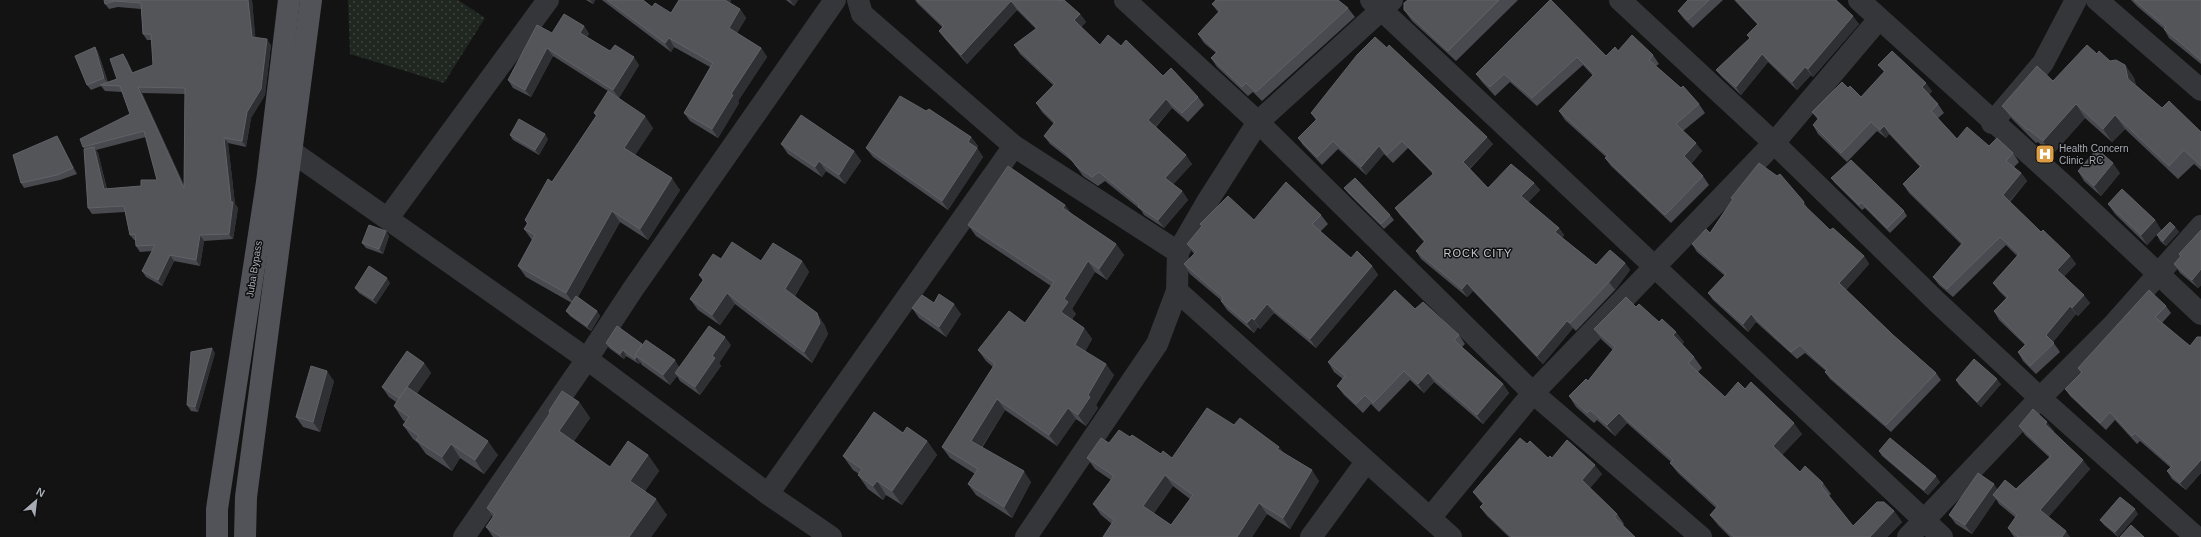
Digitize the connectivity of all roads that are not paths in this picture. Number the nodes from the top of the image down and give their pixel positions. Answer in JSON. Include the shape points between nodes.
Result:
{"nodes":[{"id":1,"x":289,"y":0,"type":"edge"},
{"id":2,"x":311,"y":0,"type":"edge"},
{"id":3,"x":548,"y":0,"type":"edge"},
{"id":4,"x":835,"y":0,"type":"edge"},
{"id":5,"x":1125,"y":0,"type":"edge"},
{"id":6,"x":1620,"y":0,"type":"edge"},
{"id":7,"x":1859,"y":0,"type":"edge"},
{"id":8,"x":2076,"y":0,"type":"edge"},
{"id":9,"x":2097,"y":0,"type":"edge"},
{"id":10,"x":864,"y":4,"type":"edge"},
{"id":11,"x":1382,"y":4,"type":"edge"},
{"id":12,"x":1879,"y":19,"type":"junction"},
{"id":13,"x":2201,"y":90,"type":"edge"},
{"id":14,"x":1258,"y":122,"type":"junction"},
{"id":15,"x":1992,"y":122,"type":"junction"},
{"id":16,"x":1774,"y":143,"type":"junction"},
{"id":17,"x":1014,"y":146,"type":"junction"},
{"id":18,"x":291,"y":151,"type":"junction"},
{"id":19,"x":388,"y":218,"type":"junction"},
{"id":20,"x":2201,"y":226,"type":"edge"},
{"id":21,"x":1178,"y":252,"type":"junction"},
{"id":22,"x":1655,"y":267,"type":"junction"},
{"id":23,"x":2158,"y":275,"type":"junction"},
{"id":24,"x":1177,"y":291,"type":"junction"},
{"id":25,"x":2201,"y":314,"type":"edge"},
{"id":26,"x":588,"y":359,"type":"junction"},
{"id":27,"x":1533,"y":393,"type":"junction"},
{"id":28,"x":2040,"y":398,"type":"junction"},
{"id":29,"x":1366,"y":462,"type":"junction"},
{"id":30,"x":768,"y":494,"type":"junction"},
{"id":31,"x":1430,"y":518,"type":"junction"},
{"id":32,"x":1924,"y":521,"type":"junction"},
{"id":33,"x":217,"y":537,"type":"edge"},
{"id":34,"x":245,"y":537,"type":"edge"},
{"id":35,"x":464,"y":537,"type":"edge"},
{"id":36,"x":831,"y":537,"type":"edge"},
{"id":37,"x":1026,"y":537,"type":"edge"},
{"id":38,"x":1311,"y":537,"type":"edge"},
{"id":39,"x":1451,"y":537,"type":"edge"},
{"id":40,"x":1701,"y":537,"type":"edge"},
{"id":41,"x":1908,"y":537,"type":"edge"},
{"id":42,"x":1942,"y":537,"type":"edge"},
{"id":43,"x":2196,"y":537,"type":"edge"}],
"edges":[{"from":1,"to":33,"type":"main road","name":"Juba Bypass","via":[[267,182],[218,509]]},
{"from":2,"to":18,"type":"main road","name":"Juba Bypass"},
{"from":3,"to":19,"type":"street"},
{"from":4,"to":26,"type":"street","via":[[632,289]]},
{"from":5,"to":14,"type":"street"},
{"from":6,"to":16,"type":"street"},
{"from":7,"to":12,"type":"street"},
{"from":8,"to":15,"type":"street","via":[[2043,63]]},
{"from":9,"to":13,"type":"street"},
{"from":10,"to":17,"type":"street"},
{"from":11,"to":14,"type":"street"},
{"from":11,"to":22,"type":"street"},
{"from":12,"to":15,"type":"street"},
{"from":12,"to":16,"type":"street"},
{"from":14,"to":21,"type":"street","via":[[1206,202]]},
{"from":14,"to":27,"type":"street"},
{"from":15,"to":23,"type":"street","via":[[2067,188]]},
{"from":16,"to":22,"type":"street"},
{"from":16,"to":28,"type":"street"},
{"from":17,"to":21,"type":"street"},
{"from":17,"to":30,"type":"street"},
{"from":18,"to":19,"type":"street"},
{"from":18,"to":34,"type":"main road","name":"Juba Bypass","via":[[246,497]]},
{"from":19,"to":26,"type":"street"},
{"from":20,"to":23,"type":"street"},
{"from":21,"to":24,"type":"street"},
{"from":22,"to":27,"type":"street"},
{"from":22,"to":32,"type":"street"},
{"from":23,"to":25,"type":"street"},
{"from":23,"to":28,"type":"street","via":[[2113,325]]},
{"from":24,"to":29,"type":"street"},
{"from":24,"to":37,"type":"street","via":[[1157,344]]},
{"from":26,"to":30,"type":"street"},
{"from":26,"to":35,"type":"street"},
{"from":27,"to":31,"type":"street"},
{"from":27,"to":40,"type":"street"},
{"from":28,"to":32,"type":"street"},
{"from":28,"to":43,"type":"street"},
{"from":29,"to":31,"type":"street"},
{"from":29,"to":38,"type":"street"},
{"from":30,"to":36,"type":"street"},
{"from":31,"to":39,"type":"street"},
{"from":32,"to":41,"type":"street"},
{"from":32,"to":42,"type":"street"}]}
